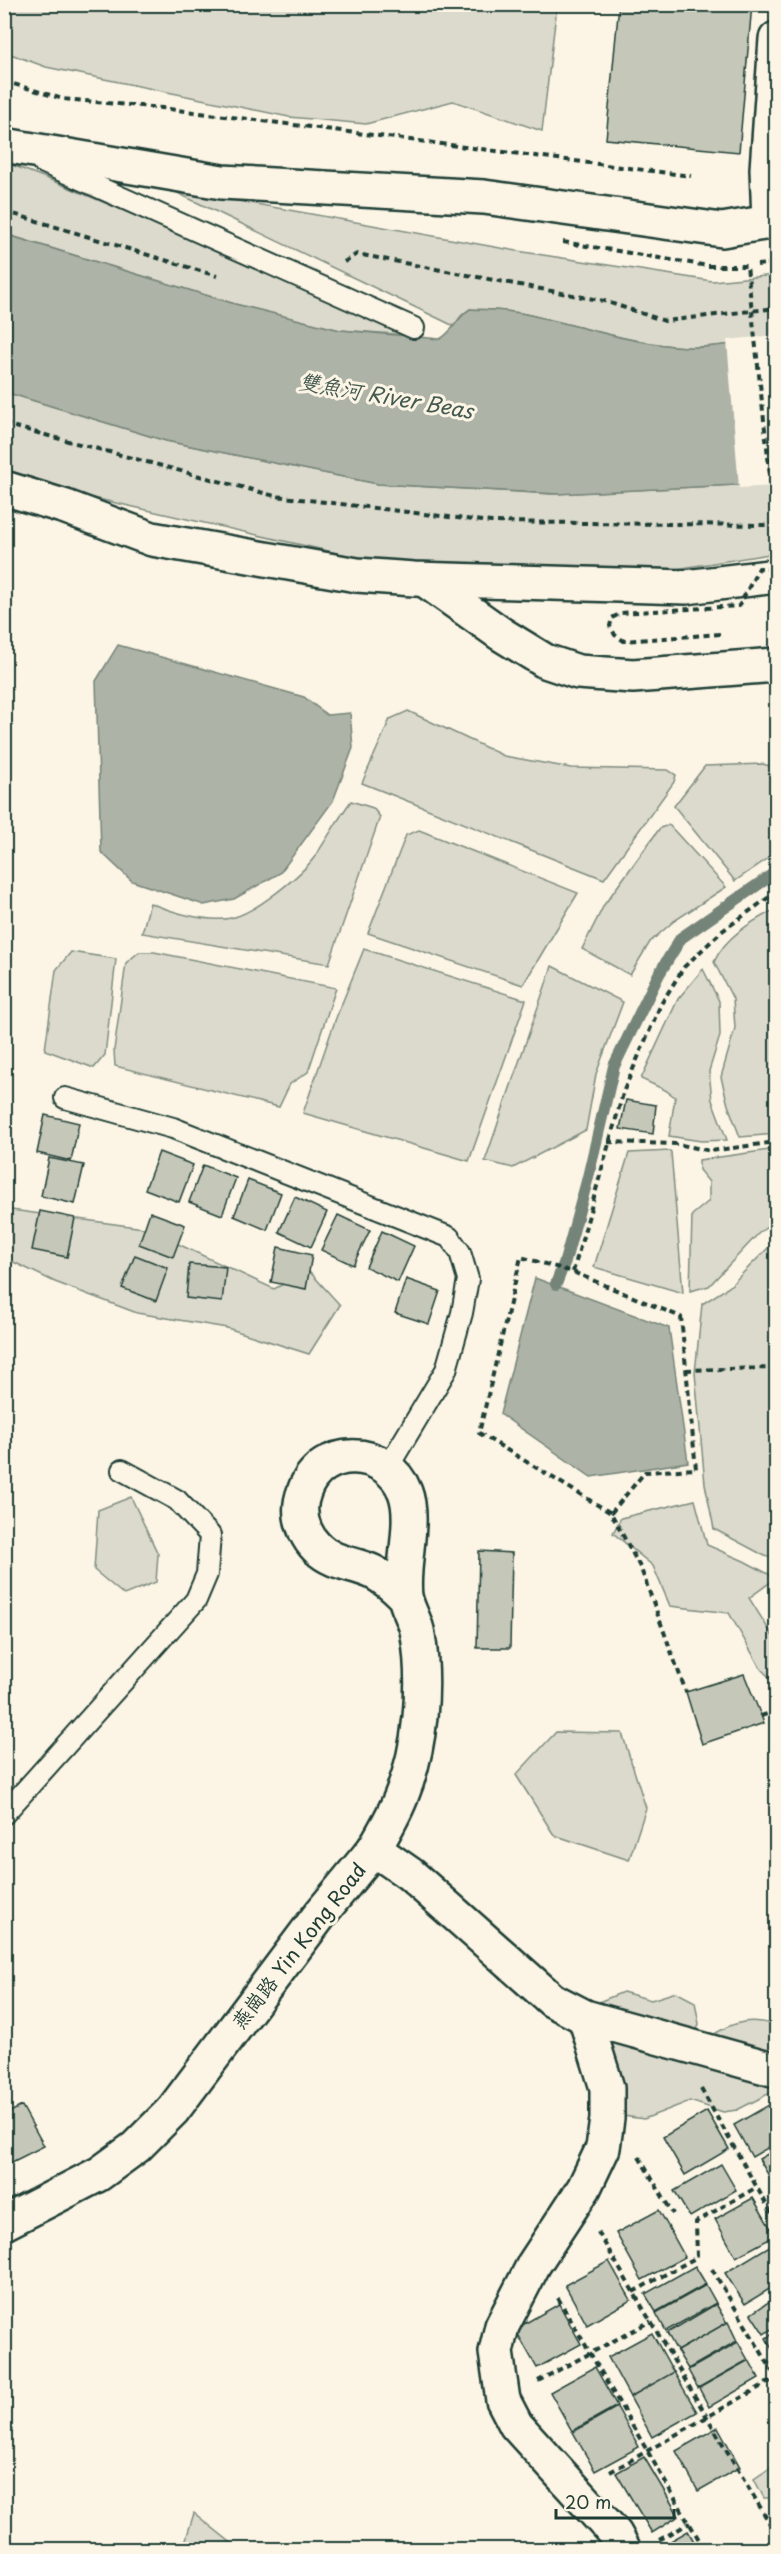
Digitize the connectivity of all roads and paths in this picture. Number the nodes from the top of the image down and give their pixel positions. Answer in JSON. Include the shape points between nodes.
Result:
{"nodes":[{"id":1,"x":776,"y":39,"type":"edge"},
{"id":2,"x":4,"y":81,"type":"edge"},
{"id":3,"x":6,"y":145,"type":"edge"},
{"id":4,"x":691,"y":176,"type":"dead end"},
{"id":5,"x":4,"y":211,"type":"edge"},
{"id":6,"x":773,"y":221,"type":"edge"},
{"id":7,"x":563,"y":242,"type":"dead end"},
{"id":8,"x":777,"y":263,"type":"edge"},
{"id":9,"x":747,"y":266,"type":"junction"},
{"id":10,"x":218,"y":277,"type":"dead end"},
{"id":11,"x":309,"y":281,"type":"junction"},
{"id":12,"x":777,"y":308,"type":"edge"},
{"id":13,"x":414,"y":328,"type":"dead end"},
{"id":14,"x":4,"y":424,"type":"edge"},
{"id":15,"x":4,"y":488,"type":"edge"},
{"id":16,"x":777,"y":524,"type":"edge"},
{"id":17,"x":777,"y":529,"type":"edge"},
{"id":18,"x":777,"y":570,"type":"edge"},
{"id":19,"x":777,"y":576,"type":"edge"},
{"id":20,"x":425,"y":580,"type":"junction"},
{"id":21,"x":720,"y":634,"type":"dead end"},
{"id":22,"x":777,"y":665,"type":"edge"},
{"id":23,"x":777,"y":892,"type":"edge"},
{"id":24,"x":65,"y":1098,"type":"dead end"},
{"id":25,"x":608,"y":1142,"type":"junction"},
{"id":26,"x":777,"y":1142,"type":"edge"},
{"id":27,"x":573,"y":1272,"type":"junction"},
{"id":28,"x":686,"y":1370,"type":"junction"},
{"id":29,"x":777,"y":1373,"type":"edge"},
{"id":30,"x":388,"y":1467,"type":"junction"},
{"id":31,"x":122,"y":1470,"type":"dead end"},
{"id":32,"x":611,"y":1513,"type":"junction"},
{"id":33,"x":405,"y":1597,"type":"junction"},
{"id":34,"x":686,"y":1692,"type":"dead end"},
{"id":35,"x":777,"y":1711,"type":"edge"},
{"id":36,"x":761,"y":1716,"type":"dead end"},
{"id":37,"x":4,"y":1814,"type":"edge"},
{"id":38,"x":374,"y":1849,"type":"junction"},
{"id":39,"x":585,"y":2018,"type":"junction"},
{"id":40,"x":675,"y":2040,"type":"junction"},
{"id":41,"x":777,"y":2070,"type":"edge"},
{"id":42,"x":757,"y":2187,"type":"junction"},
{"id":43,"x":578,"y":2197,"type":"junction"},
{"id":44,"x":777,"y":2221,"type":"edge"},
{"id":45,"x":4,"y":2223,"type":"edge"},
{"id":46,"x":537,"y":2260,"type":"junction"},
{"id":47,"x":712,"y":2269,"type":"dead end"},
{"id":48,"x":633,"y":2292,"type":"junction"},
{"id":49,"x":651,"y":2321,"type":"junction"},
{"id":50,"x":591,"y":2354,"type":"junction"},
{"id":51,"x":777,"y":2377,"type":"edge"},
{"id":52,"x":503,"y":2400,"type":"junction"},
{"id":53,"x":707,"y":2416,"type":"junction"},
{"id":54,"x":647,"y":2451,"type":"junction"},
{"id":55,"x":576,"y":2490,"type":"junction"},
{"id":56,"x":690,"y":2523,"type":"junction"},
{"id":57,"x":777,"y":2534,"type":"edge"},
{"id":58,"x":777,"y":2543,"type":"edge"},
{"id":59,"x":638,"y":2547,"type":"edge"},
{"id":60,"x":705,"y":2550,"type":"edge"},
{"id":61,"x":766,"y":2550,"type":"edge"}],
"edges":[{"from":1,"to":6,"type":"street","via":[[767,169]]},
{"from":2,"to":4,"type":"path","via":[[63,99],[162,108]]},
{"from":3,"to":6,"type":"street","via":[[222,182],[484,197],[722,230]]},
{"from":3,"to":11,"type":"lane"},
{"from":5,"to":10,"type":"path"},
{"from":7,"to":9,"type":"path","bridge":true,"via":[[708,266]]},
{"from":8,"to":9,"type":"path"},
{"from":9,"to":17,"type":"path","bridge":true},
{"from":11,"to":12,"type":"path","via":[[357,255],[604,301],[665,321]]},
{"from":11,"to":13,"type":"lane"},
{"from":14,"to":16,"type":"path","via":[[275,496],[491,522]]},
{"from":15,"to":20,"type":"street","via":[[152,539],[357,575]]},
{"from":18,"to":21,"type":"path","bridge":true,"via":[[759,568],[740,606],[621,613],[612,618],[610,626],[624,640]]},
{"from":19,"to":20,"type":"street","via":[[686,587]]},
{"from":20,"to":22,"type":"street","via":[[545,662],[578,672],[633,676]]},
{"from":23,"to":25,"type":"path","via":[[722,932],[684,967],[661,1004],[624,1090]]},
{"from":24,"to":30,"type":"lane","via":[[172,1128],[449,1237],[460,1252],[468,1279],[462,1313],[446,1370]]},
{"from":25,"to":26,"type":"path","via":[[677,1144],[711,1151]]},
{"from":25,"to":27,"type":"path"},
{"from":27,"to":28,"type":"path","via":[[681,1317]]},
{"from":27,"to":32,"type":"path","via":[[522,1257],[479,1433]]},
{"from":28,"to":29,"type":"path","via":[[771,1368]]},
{"from":28,"to":32,"type":"path","via":[[696,1469],[645,1472]]},
{"from":30,"to":33,"type":"street","via":[[398,1478],[408,1504]]},
{"from":30,"to":33,"type":"street","via":[[357,1456],[327,1463],[305,1486],[300,1513],[312,1543],[322,1553],[373,1572]]},
{"from":31,"to":37,"type":"lane","via":[[177,1500],[210,1535],[207,1574],[196,1600]]},
{"from":32,"to":34,"type":"path","via":[[641,1569]]},
{"from":33,"to":38,"type":"street","via":[[418,1633],[420,1703],[414,1750],[402,1794]]},
{"from":35,"to":36,"type":"path"},
{"from":38,"to":39,"type":"street","name":"燕崗路 Yin Kong Road","via":[[410,1874],[552,2000]]},
{"from":38,"to":45,"type":"street","name":"燕崗路 Yin Kong Road","via":[[172,2110],[136,2147],[99,2174]]},
{"from":39,"to":40,"type":"street","name":"燕崗路 Yin Kong Road"},
{"from":39,"to":43,"type":"street","via":[[607,2088],[607,2119],[603,2148]]},
{"from":40,"to":41,"type":"street","name":"燕崗路 Yin Kong Road"},
{"from":40,"to":42,"type":"path"},
{"from":42,"to":44,"type":"path"},
{"from":42,"to":48,"type":"path","via":[[696,2222],[697,2257]]},
{"from":43,"to":46,"type":"street"},
{"from":43,"to":48,"type":"path"},
{"from":46,"to":50,"type":"path"},
{"from":46,"to":52,"type":"street","via":[[502,2326],[496,2352]]},
{"from":47,"to":51,"type":"path"},
{"from":48,"to":49,"type":"path"},
{"from":49,"to":50,"type":"path"},
{"from":49,"to":53,"type":"path"},
{"from":50,"to":52,"type":"path"},
{"from":50,"to":54,"type":"path"},
{"from":51,"to":53,"type":"path"},
{"from":52,"to":55,"type":"street","via":[[516,2425]]},
{"from":53,"to":54,"type":"path"},
{"from":53,"to":57,"type":"path"},
{"from":54,"to":55,"type":"path"},
{"from":54,"to":56,"type":"path"},
{"from":55,"to":59,"type":"street","via":[[615,2534]]},
{"from":56,"to":59,"type":"path"},
{"from":56,"to":60,"type":"path"},
{"from":58,"to":61,"type":"path"}]}
